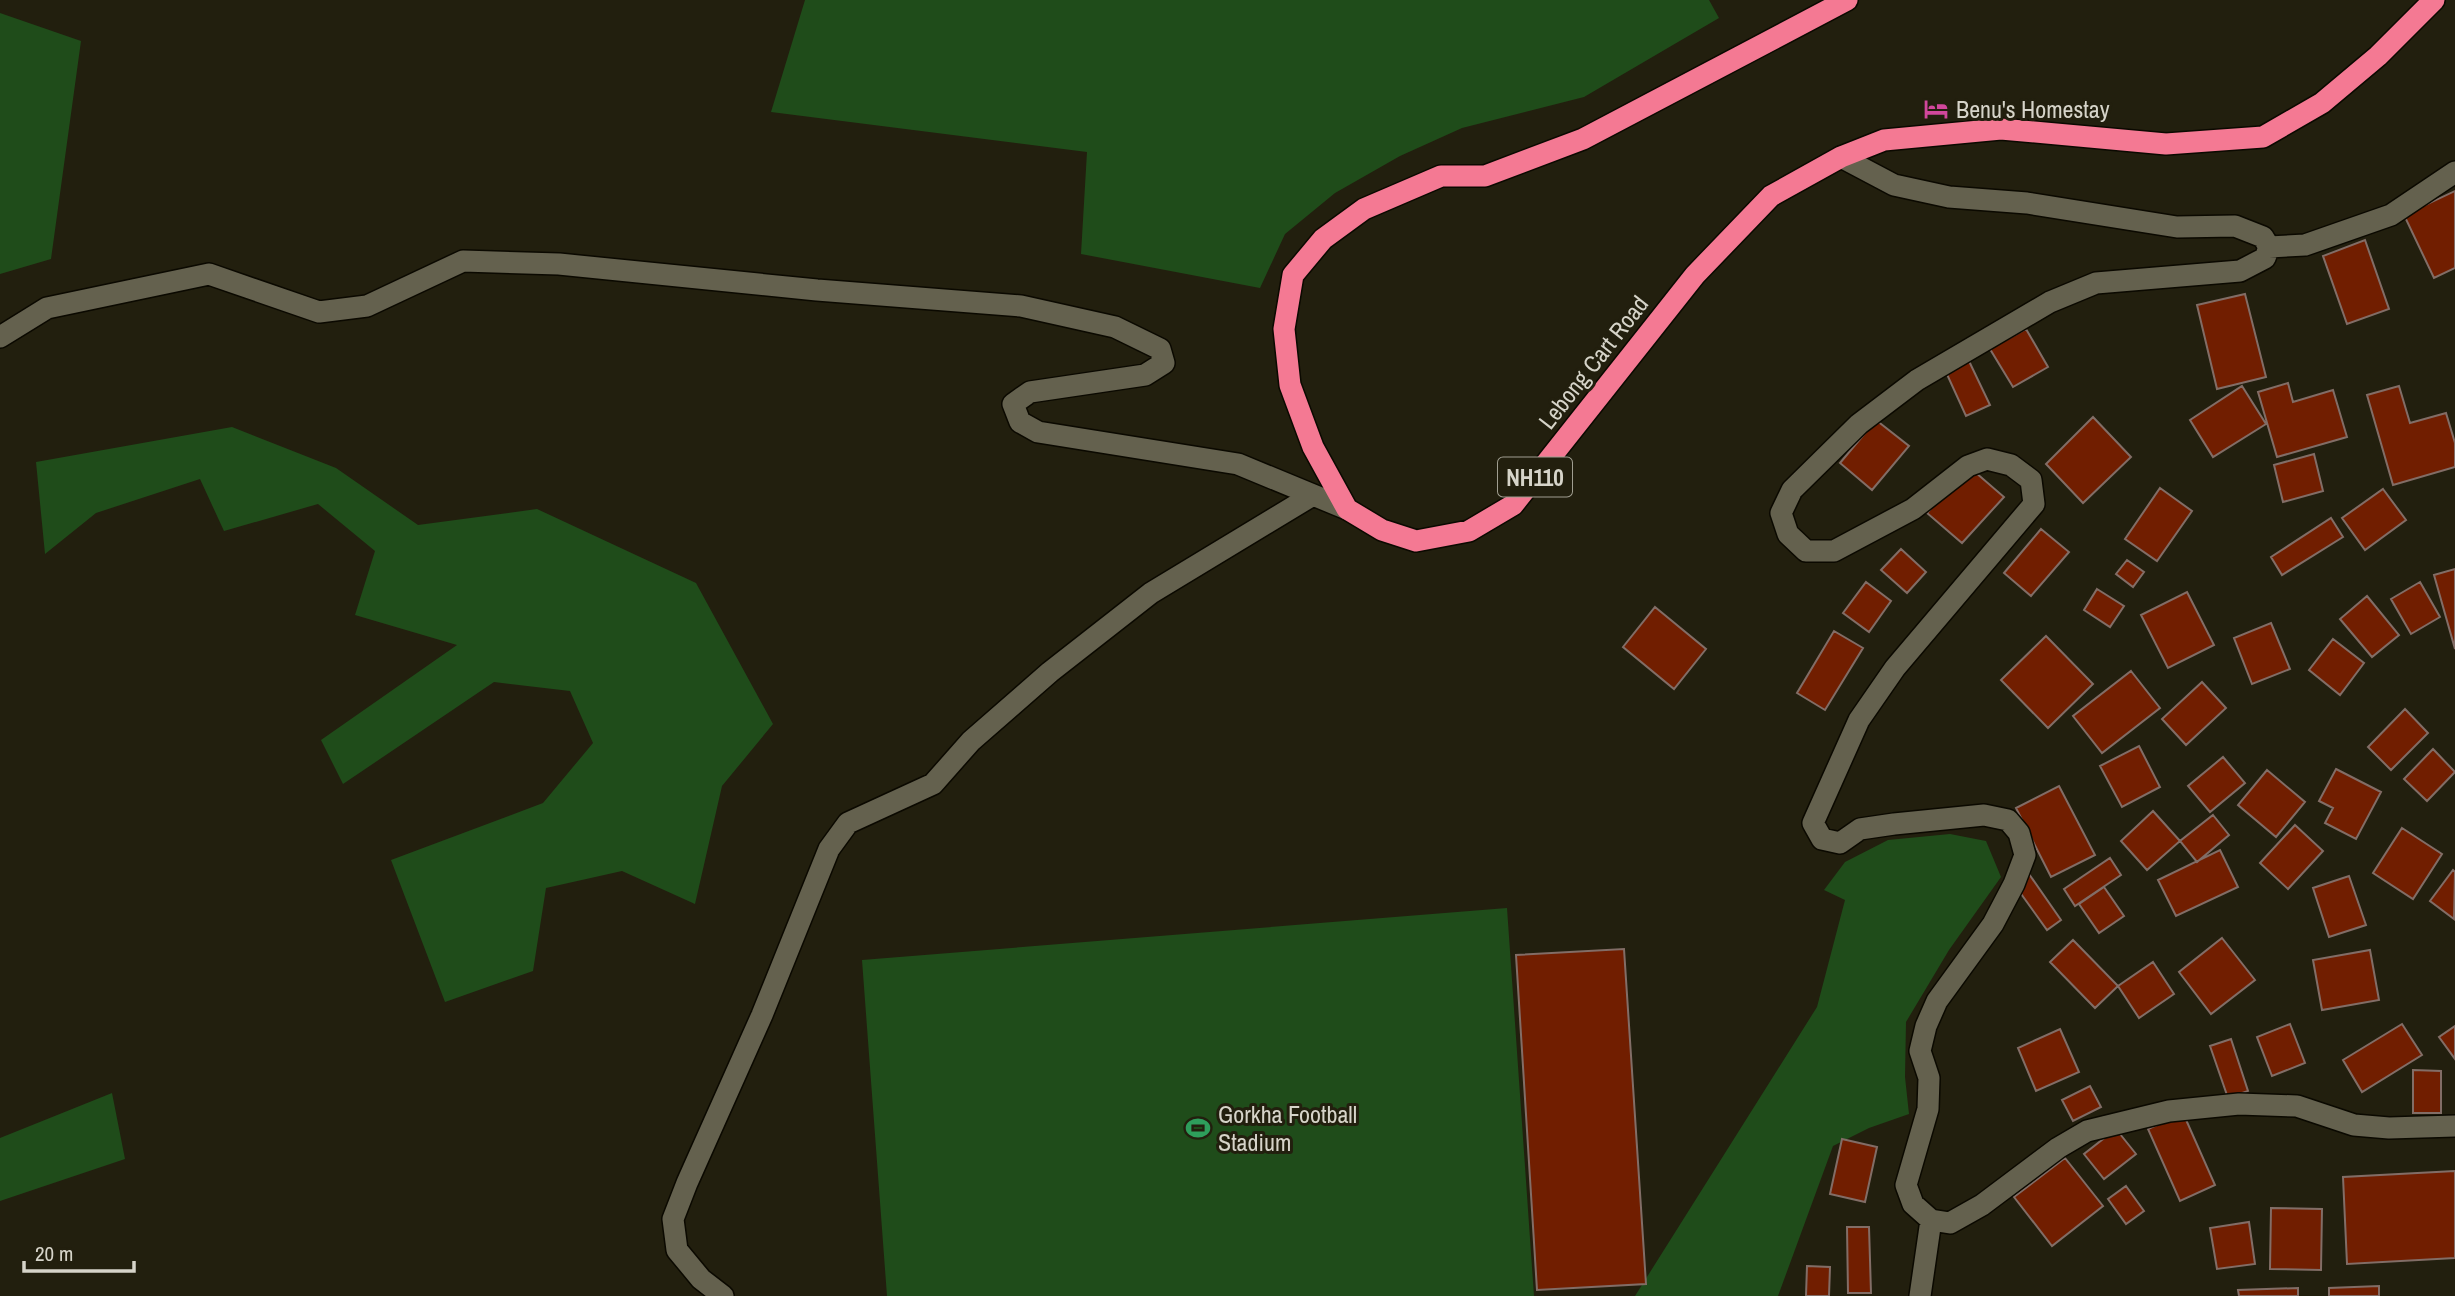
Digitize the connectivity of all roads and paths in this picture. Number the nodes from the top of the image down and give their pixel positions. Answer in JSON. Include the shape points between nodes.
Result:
{"nodes":[{"id":1,"x":1847,"y":0,"type":"edge"},
{"id":2,"x":2434,"y":0,"type":"edge"},
{"id":3,"x":1841,"y":158,"type":"junction"},
{"id":4,"x":2455,"y":172,"type":"edge"},
{"id":5,"x":2269,"y":247,"type":"junction"},
{"id":6,"x":0,"y":337,"type":"edge"},
{"id":7,"x":1313,"y":495,"type":"junction"},
{"id":8,"x":1347,"y":509,"type":"junction"},
{"id":9,"x":2455,"y":1125,"type":"edge"},
{"id":10,"x":1931,"y":1220,"type":"junction"},
{"id":11,"x":723,"y":1296,"type":"edge"},
{"id":12,"x":1920,"y":1296,"type":"edge"}],
"edges":[{"from":1,"to":8,"type":"highway","name":"Lebong Cart Road","number":"NH110","via":[[1583,139],[1485,176],[1441,176],[1364,209],[1323,239],[1293,275],[1284,329],[1290,385],[1312,447]]},
{"from":2,"to":3,"type":"highway","name":"Lebong Cart Road","number":"NH110","via":[[2378,57],[2322,103],[2263,137],[2166,144],[2001,129],[1884,140]]},
{"from":3,"to":5,"type":"street","via":[[1894,185],[1949,197],[2177,227],[2235,226],[2263,237]]},
{"from":3,"to":8,"type":"highway","name":"Lebong Cart Road","number":"NH110","via":[[1771,196],[1695,275],[1513,505],[1469,531],[1416,541],[1382,530]]},
{"from":4,"to":5,"type":"street","via":[[2391,215],[2305,244]]},
{"from":5,"to":10,"type":"street","via":[[2265,258],[2240,271],[2096,283],[2050,302],[1917,380],[1859,424],[1792,490],[1781,513],[1788,534],[1806,551],[1834,551],[1913,509],[1968,466],[1987,459],[2011,465],[2031,480],[2034,504],[1895,668],[1859,720],[1813,823],[1822,839],[1840,843],[1860,829],[1984,815],[2008,820],[2019,833],[2025,855],[2014,884],[1993,924],[1937,1001],[1920,1051],[1929,1078],[1928,1109],[1906,1185],[1913,1204]]},
{"from":6,"to":7,"type":"street","via":[[47,308],[209,274],[319,312],[367,306],[463,261],[559,264],[1021,306],[1115,327],[1160,349],[1164,363],[1145,375],[1030,392],[1013,404],[1020,422],[1038,432],[1238,464]]},
{"from":7,"to":8,"type":"street"},
{"from":7,"to":11,"type":"street","via":[[1151,593],[971,741],[933,784],[848,823],[828,849],[777,980],[673,1219],[677,1250],[701,1279]]},
{"from":9,"to":10,"type":"street","via":[[2354,1125],[2297,1106],[2239,1104],[2169,1111],[2087,1131],[1950,1223]]},
{"from":10,"to":12,"type":"street"}]}
